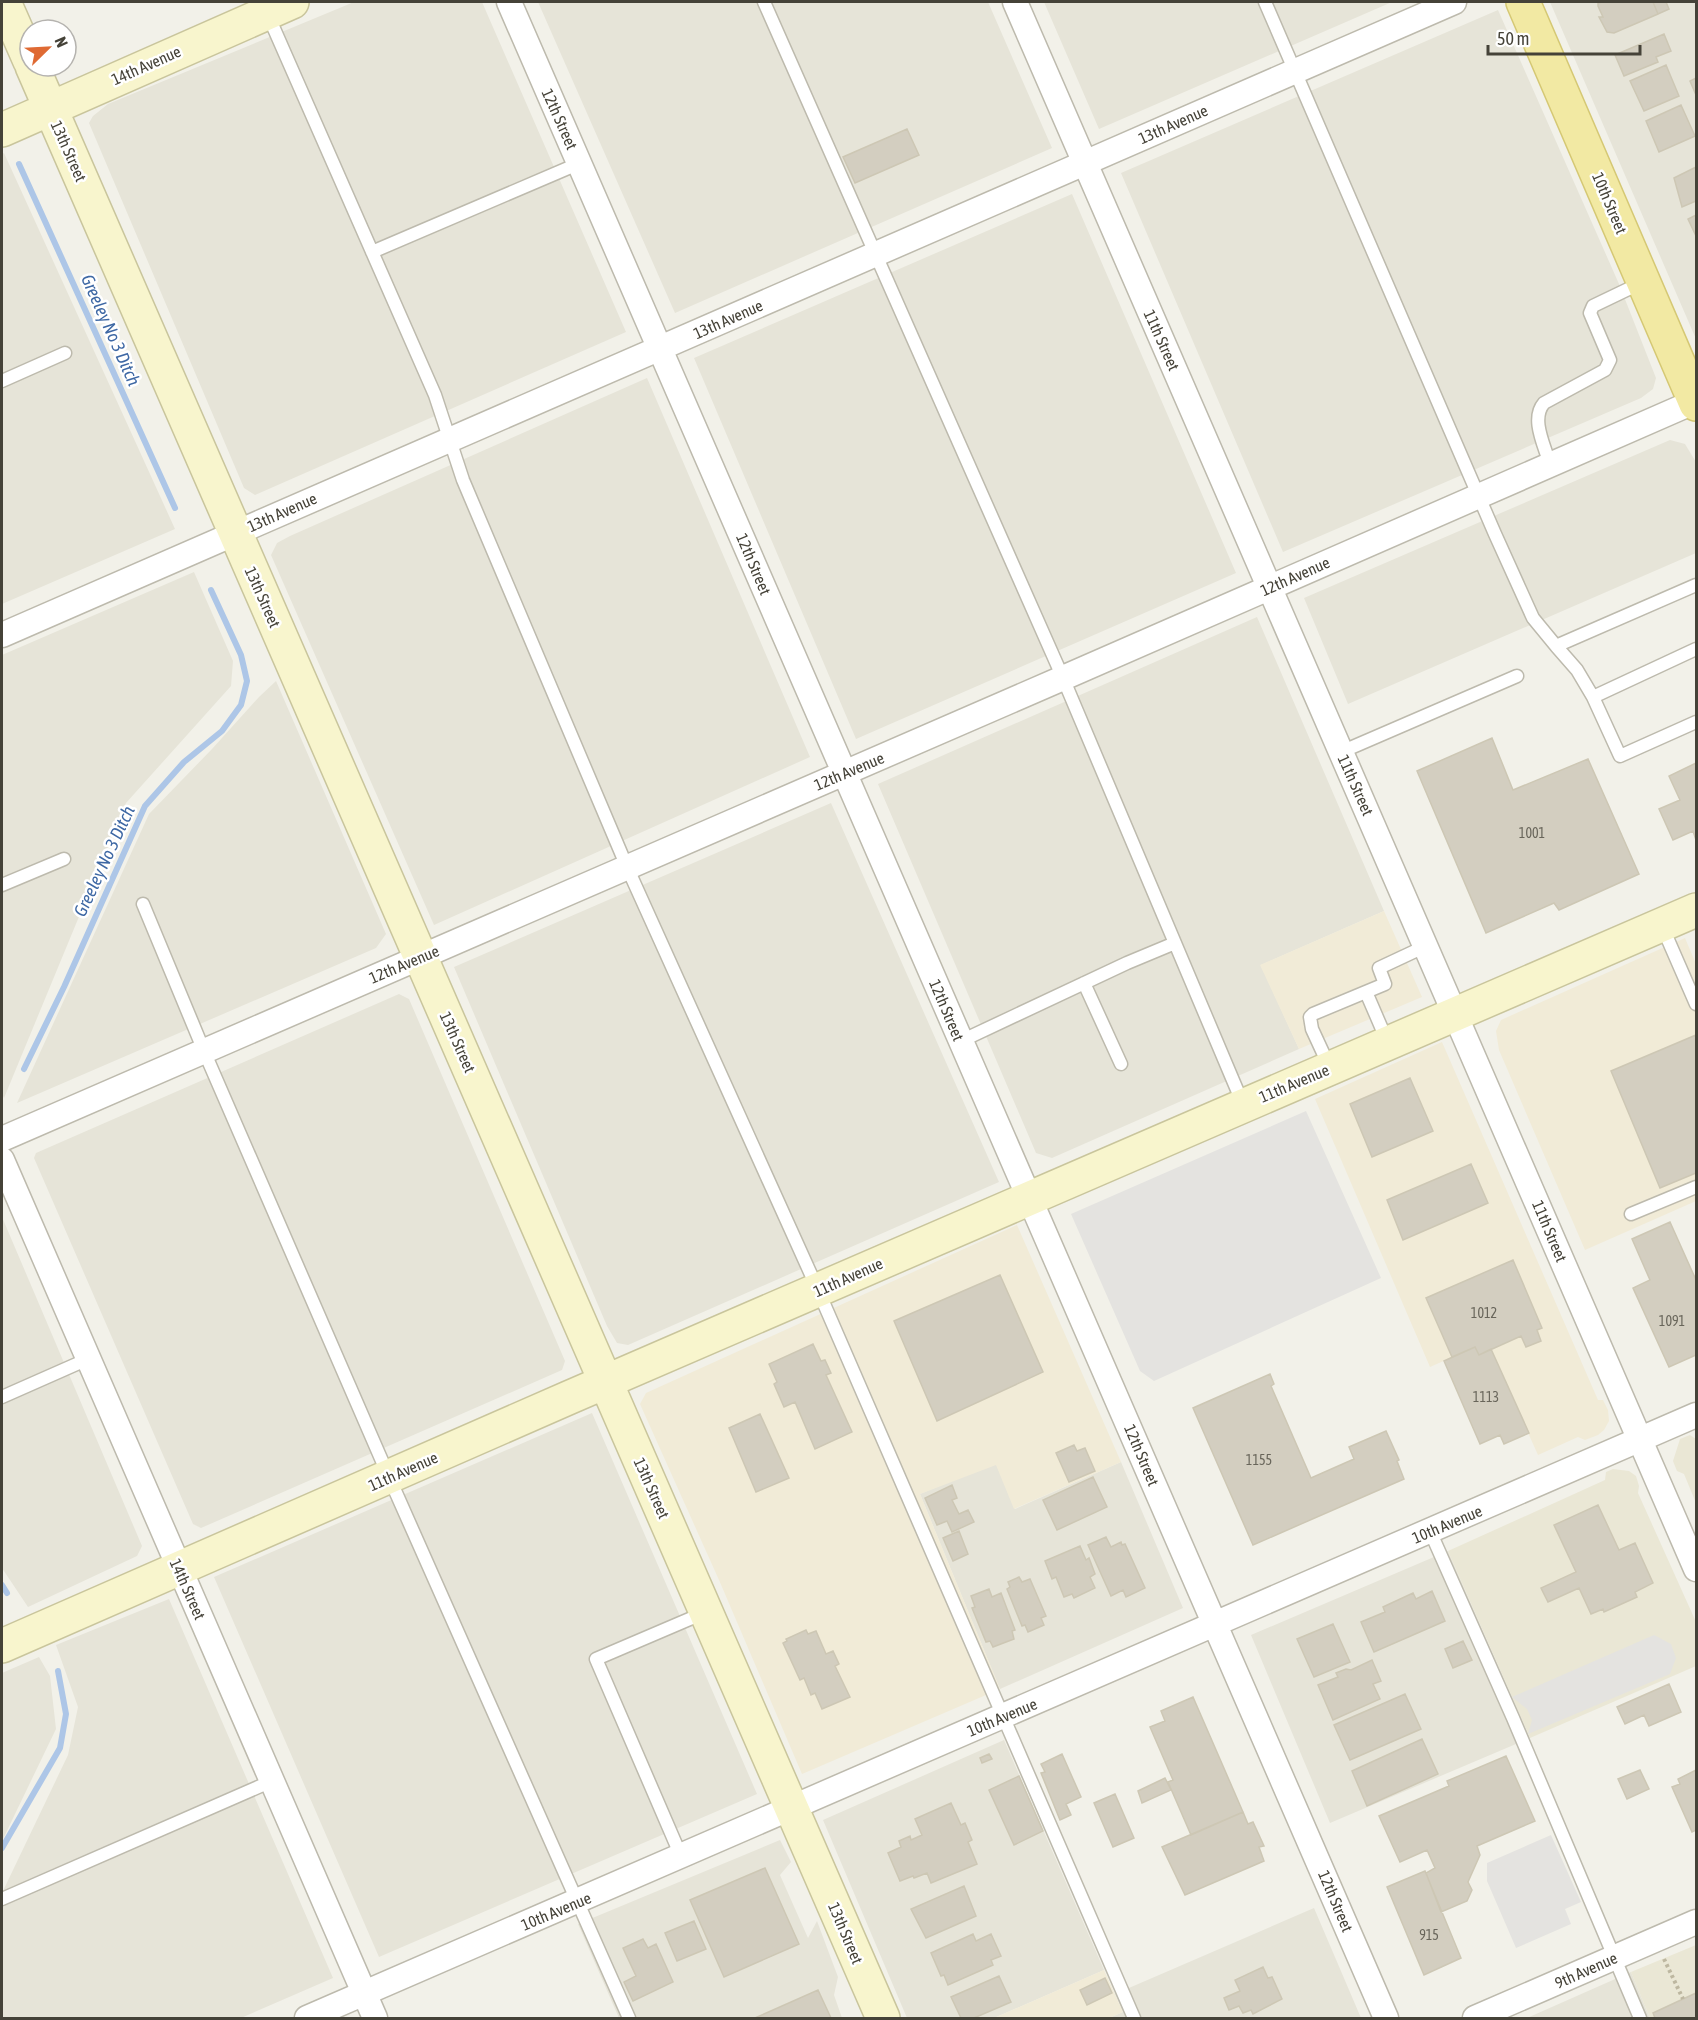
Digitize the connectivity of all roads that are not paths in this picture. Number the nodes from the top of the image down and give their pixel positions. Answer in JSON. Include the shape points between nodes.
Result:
{"nodes":[{"id":1,"x":4,"y":2,"type":"edge"},
{"id":2,"x":509,"y":2,"type":"edge"},
{"id":3,"x":764,"y":2,"type":"edge"},
{"id":4,"x":1015,"y":2,"type":"edge"},
{"id":5,"x":1265,"y":2,"type":"edge"},
{"id":6,"x":1454,"y":2,"type":"edge"},
{"id":7,"x":1523,"y":2,"type":"edge"},
{"id":8,"x":279,"y":7,"type":"edge"},
{"id":9,"x":18,"y":34,"type":"edge"},
{"id":10,"x":1296,"y":71,"type":"junction"},
{"id":11,"x":37,"y":78,"type":"edge"},
{"id":12,"x":51,"y":108,"type":"junction"},
{"id":13,"x":2,"y":130,"type":"edge"},
{"id":14,"x":580,"y":163,"type":"junction"},
{"id":15,"x":1085,"y":163,"type":"junction"},
{"id":16,"x":372,"y":252,"type":"junction"},
{"id":17,"x":875,"y":255,"type":"junction"},
{"id":18,"x":1644,"y":282,"type":"junction"},
{"id":19,"x":661,"y":348,"type":"junction"},
{"id":20,"x":65,"y":353,"type":"dead end"},
{"id":21,"x":2,"y":381,"type":"edge"},
{"id":22,"x":1696,"y":402,"type":"edge"},
{"id":23,"x":449,"y":440,"type":"junction"},
{"id":24,"x":1550,"y":465,"type":"junction"},
{"id":25,"x":1478,"y":496,"type":"junction"},
{"id":26,"x":236,"y":533,"type":"junction"},
{"id":27,"x":1696,"y":585,"type":"edge"},
{"id":28,"x":1270,"y":586,"type":"junction"},
{"id":29,"x":2,"y":634,"type":"edge"},
{"id":30,"x":1556,"y":645,"type":"junction"},
{"id":31,"x":1696,"y":649,"type":"edge"},
{"id":32,"x":1517,"y":676,"type":"dead end"},
{"id":33,"x":1063,"y":678,"type":"junction"},
{"id":34,"x":1593,"y":697,"type":"junction"},
{"id":35,"x":1696,"y":722,"type":"edge"},
{"id":36,"x":1341,"y":752,"type":"junction"},
{"id":37,"x":845,"y":773,"type":"junction"},
{"id":38,"x":64,"y":860,"type":"dead end"},
{"id":39,"x":627,"y":867,"type":"junction"},
{"id":40,"x":2,"y":885,"type":"edge"},
{"id":41,"x":143,"y":904,"type":"dead end"},
{"id":42,"x":1696,"y":910,"type":"edge"},
{"id":43,"x":1661,"y":925,"type":"junction"},
{"id":44,"x":1175,"y":943,"type":"junction"},
{"id":45,"x":1426,"y":946,"type":"junction"},
{"id":46,"x":421,"y":957,"type":"junction"},
{"id":47,"x":1084,"y":983,"type":"junction"},
{"id":48,"x":1366,"y":992,"type":"junction"},
{"id":49,"x":1696,"y":1004,"type":"edge"},
{"id":50,"x":1455,"y":1013,"type":"junction"},
{"id":51,"x":961,"y":1041,"type":"junction"},
{"id":52,"x":1388,"y":1043,"type":"junction"},
{"id":53,"x":204,"y":1051,"type":"junction"},
{"id":54,"x":1121,"y":1064,"type":"dead end"},
{"id":55,"x":1330,"y":1068,"type":"junction"},
{"id":56,"x":1244,"y":1105,"type":"junction"},
{"id":57,"x":2,"y":1139,"type":"edge"},
{"id":58,"x":2,"y":1160,"type":"edge"},
{"id":59,"x":1696,"y":1186,"type":"edge"},
{"id":60,"x":1029,"y":1198,"type":"junction"},
{"id":61,"x":1630,"y":1214,"type":"dead end"},
{"id":62,"x":818,"y":1290,"type":"junction"},
{"id":63,"x":88,"y":1359,"type":"junction"},
{"id":64,"x":606,"y":1382,"type":"junction"},
{"id":65,"x":2,"y":1397,"type":"edge"},
{"id":66,"x":1696,"y":1415,"type":"edge"},
{"id":67,"x":1641,"y":1440,"type":"junction"},
{"id":68,"x":389,"y":1477,"type":"junction"},
{"id":69,"x":1430,"y":1531,"type":"junction"},
{"id":70,"x":180,"y":1569,"type":"junction"},
{"id":71,"x":1696,"y":1569,"type":"edge"},
{"id":72,"x":706,"y":1611,"type":"junction"},
{"id":73,"x":1216,"y":1624,"type":"junction"},
{"id":74,"x":2,"y":1646,"type":"edge"},
{"id":75,"x":1002,"y":1717,"type":"junction"},
{"id":76,"x":272,"y":1781,"type":"junction"},
{"id":77,"x":792,"y":1808,"type":"junction"},
{"id":78,"x":681,"y":1856,"type":"junction"},
{"id":79,"x":2,"y":1899,"type":"edge"},
{"id":80,"x":579,"y":1901,"type":"junction"},
{"id":81,"x":1696,"y":1922,"type":"edge"},
{"id":82,"x":1614,"y":1958,"type":"junction"},
{"id":83,"x":364,"y":1994,"type":"junction"},
{"id":84,"x":306,"y":2019,"type":"edge"},
{"id":85,"x":375,"y":2019,"type":"edge"},
{"id":86,"x":629,"y":2019,"type":"edge"},
{"id":87,"x":883,"y":2019,"type":"edge"},
{"id":88,"x":1134,"y":2019,"type":"edge"},
{"id":89,"x":1386,"y":2019,"type":"edge"},
{"id":90,"x":1475,"y":2019,"type":"edge"},
{"id":91,"x":1640,"y":2019,"type":"edge"}],
"edges":[{"from":1,"to":9,"type":"street"},
{"from":2,"to":14,"type":"street","name":"12th Street"},
{"from":3,"to":17,"type":"lane"},
{"from":4,"to":15,"type":"street","name":"11th Street"},
{"from":5,"to":10,"type":"lane"},
{"from":6,"to":10,"type":"street","name":"13th Avenue"},
{"from":7,"to":18,"type":"main road","name":"10th Street"},
{"from":8,"to":12,"type":"street","name":"14th Avenue"},
{"from":8,"to":16,"type":"lane"},
{"from":10,"to":15,"type":"street","name":"13th Avenue"},
{"from":10,"to":25,"type":"lane"},
{"from":11,"to":12,"type":"street","name":"13th Street"},
{"from":12,"to":13,"type":"street","name":"14th Avenue"},
{"from":12,"to":26,"type":"street","name":"13th Street"},
{"from":14,"to":16,"type":"lane"},
{"from":14,"to":19,"type":"street","name":"12th Street"},
{"from":15,"to":17,"type":"street","name":"13th Avenue"},
{"from":15,"to":28,"type":"street","name":"11th Street"},
{"from":16,"to":23,"type":"lane","via":[[435,395]]},
{"from":17,"to":19,"type":"street","name":"13th Avenue"},
{"from":17,"to":33,"type":"lane"},
{"from":18,"to":22,"type":"main road","name":"10th Street"},
{"from":18,"to":24,"type":"lane","via":[[1593,306],[1590,313],[1610,360],[1605,370],[1540,408],[1537,417]]},
{"from":19,"to":23,"type":"street","name":"13th Avenue"},
{"from":19,"to":37,"type":"street","name":"12th Street"},
{"from":20,"to":21,"type":"lane"},
{"from":22,"to":24,"type":"street","name":"12th Avenue"},
{"from":23,"to":26,"type":"street","name":"13th Avenue"},
{"from":23,"to":39,"type":"lane"},
{"from":24,"to":25,"type":"street","name":"12th Avenue"},
{"from":25,"to":28,"type":"street","name":"12th Avenue"},
{"from":25,"to":30,"type":"lane","via":[[1533,618]]},
{"from":26,"to":29,"type":"street","name":"13th Avenue"},
{"from":26,"to":46,"type":"street","name":"13th Street"},
{"from":27,"to":30,"type":"lane"},
{"from":28,"to":33,"type":"street","name":"12th Avenue"},
{"from":28,"to":36,"type":"street","name":"11th Street"},
{"from":30,"to":34,"type":"lane"},
{"from":31,"to":34,"type":"lane"},
{"from":32,"to":36,"type":"lane"},
{"from":33,"to":37,"type":"street","name":"12th Avenue"},
{"from":33,"to":44,"type":"lane"},
{"from":34,"to":35,"type":"lane","via":[[1620,756]]},
{"from":36,"to":45,"type":"street","name":"11th Street"},
{"from":37,"to":39,"type":"street","name":"12th Avenue"},
{"from":37,"to":51,"type":"street","name":"12th Street"},
{"from":38,"to":40,"type":"lane"},
{"from":39,"to":46,"type":"street","name":"12th Avenue"},
{"from":39,"to":62,"type":"lane"},
{"from":41,"to":53,"type":"lane"},
{"from":42,"to":43,"type":"street","name":"11th Avenue"},
{"from":43,"to":49,"type":"lane"},
{"from":43,"to":50,"type":"street","name":"11th Avenue"},
{"from":44,"to":47,"type":"lane"},
{"from":44,"to":56,"type":"lane"},
{"from":45,"to":48,"type":"lane","via":[[1379,968],[1385,984]]},
{"from":45,"to":50,"type":"street","name":"11th Street"},
{"from":46,"to":53,"type":"street","name":"12th Avenue"},
{"from":46,"to":64,"type":"street","name":"13th Street"},
{"from":47,"to":51,"type":"lane"},
{"from":47,"to":54,"type":"lane"},
{"from":48,"to":52,"type":"lane"},
{"from":48,"to":55,"type":"lane","via":[[1310,1017]]},
{"from":50,"to":52,"type":"street","name":"11th Avenue"},
{"from":50,"to":67,"type":"street","name":"11th Street"},
{"from":51,"to":60,"type":"street","name":"12th Street"},
{"from":52,"to":55,"type":"street","name":"11th Avenue"},
{"from":53,"to":57,"type":"street","name":"12th Avenue"},
{"from":53,"to":68,"type":"lane"},
{"from":55,"to":56,"type":"street","name":"11th Avenue"},
{"from":56,"to":60,"type":"street","name":"11th Avenue"},
{"from":58,"to":63,"type":"street","name":"14th Street"},
{"from":59,"to":61,"type":"lane"},
{"from":60,"to":62,"type":"street","name":"11th Avenue"},
{"from":60,"to":73,"type":"street","name":"12th Street"},
{"from":62,"to":64,"type":"street","name":"11th Avenue"},
{"from":62,"to":75,"type":"lane"},
{"from":63,"to":65,"type":"lane"},
{"from":63,"to":70,"type":"street","name":"14th Street"},
{"from":64,"to":68,"type":"street","name":"11th Avenue"},
{"from":64,"to":72,"type":"street","name":"13th Street"},
{"from":66,"to":67,"type":"street","name":"10th Avenue"},
{"from":67,"to":69,"type":"street","name":"10th Avenue"},
{"from":67,"to":71,"type":"street","name":"11th Street"},
{"from":68,"to":70,"type":"street","name":"11th Avenue"},
{"from":68,"to":80,"type":"lane"},
{"from":69,"to":73,"type":"street","name":"10th Avenue"},
{"from":69,"to":82,"type":"lane"},
{"from":70,"to":74,"type":"street","name":"11th Avenue"},
{"from":70,"to":76,"type":"street","name":"14th Street"},
{"from":72,"to":77,"type":"street","name":"13th Street"},
{"from":72,"to":78,"type":"lane","via":[[596,1659]]},
{"from":73,"to":75,"type":"street","name":"10th Avenue"},
{"from":73,"to":89,"type":"street","name":"12th Street"},
{"from":75,"to":77,"type":"street","name":"10th Avenue"},
{"from":75,"to":88,"type":"lane"},
{"from":76,"to":79,"type":"lane"},
{"from":76,"to":83,"type":"street","name":"14th Street"},
{"from":77,"to":78,"type":"street","name":"10th Avenue"},
{"from":77,"to":87,"type":"street","name":"13th Street"},
{"from":78,"to":80,"type":"street","name":"10th Avenue"},
{"from":80,"to":83,"type":"street","name":"10th Avenue"},
{"from":80,"to":86,"type":"lane"},
{"from":81,"to":82,"type":"street","name":"9th Avenue"},
{"from":82,"to":90,"type":"street","name":"9th Avenue"},
{"from":82,"to":91,"type":"lane"},
{"from":83,"to":84,"type":"street","name":"10th Avenue"},
{"from":83,"to":85,"type":"street","name":"14th Street"}]}
